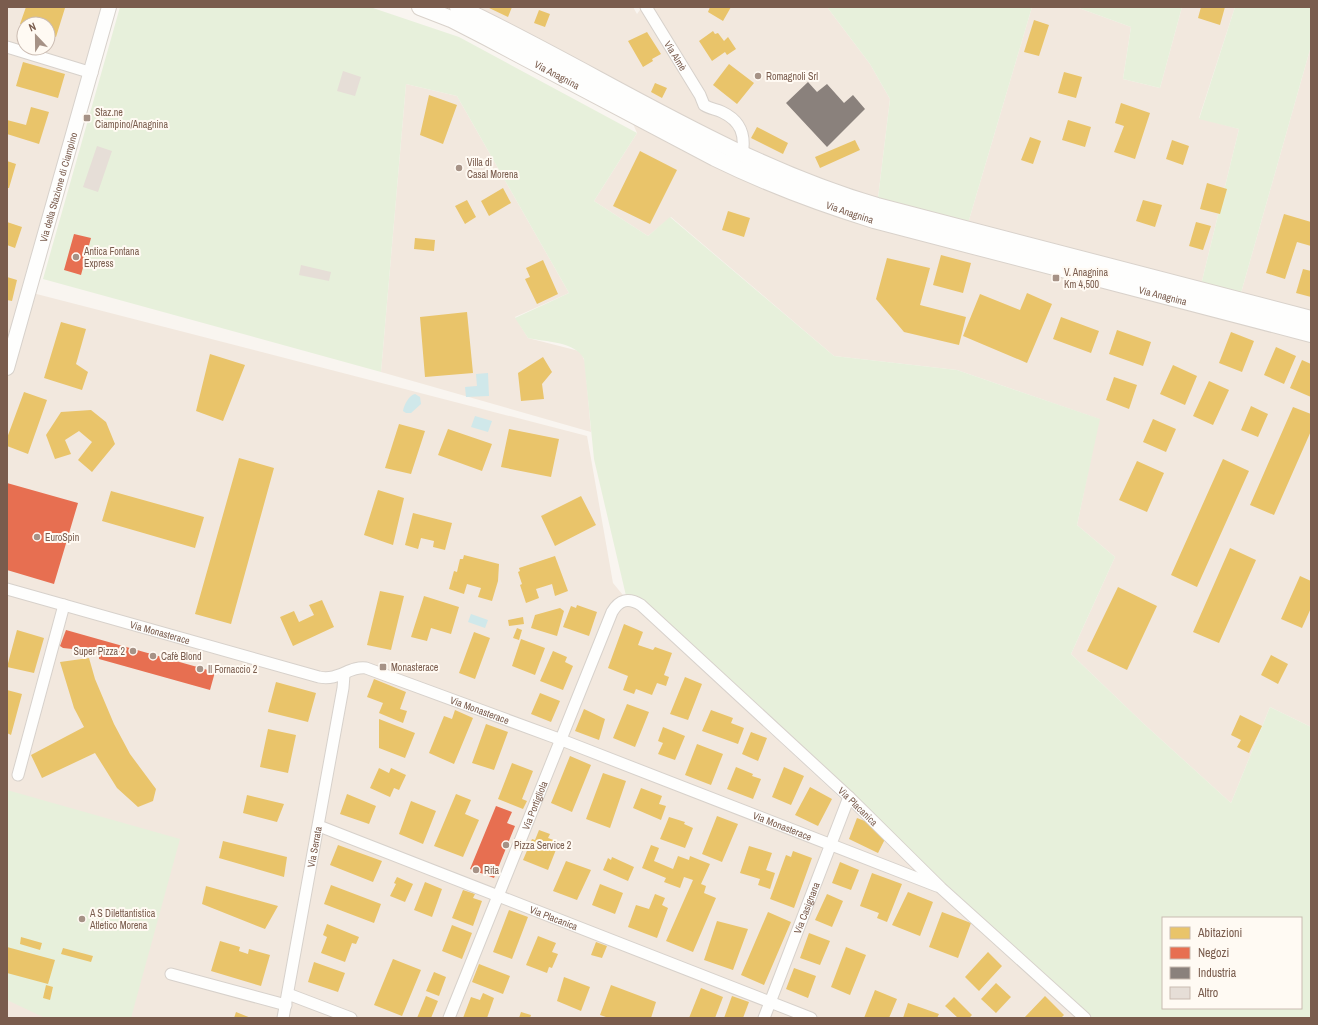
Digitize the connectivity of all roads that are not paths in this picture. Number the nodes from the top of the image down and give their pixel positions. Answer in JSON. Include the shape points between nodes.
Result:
{"nodes":[{"id":1,"x":109,"y":7,"type":"edge"},
{"id":2,"x":420,"y":7,"type":"edge"},
{"id":3,"x":646,"y":7,"type":"edge"},
{"id":4,"x":463,"y":12,"type":"edge"},
{"id":5,"x":7,"y":47,"type":"edge"},
{"id":6,"x":92,"y":73,"type":"junction"},
{"id":7,"x":742,"y":155,"type":"junction"},
{"id":8,"x":1311,"y":319,"type":"edge"},
{"id":9,"x":1311,"y":334,"type":"edge"},
{"id":10,"x":8,"y":360,"type":"edge"},
{"id":11,"x":7,"y":589,"type":"edge"},
{"id":12,"x":627,"y":600,"type":"joint"},
{"id":13,"x":64,"y":605,"type":"junction"},
{"id":14,"x":344,"y":675,"type":"junction"},
{"id":15,"x":559,"y":740,"type":"junction"},
{"id":16,"x":18,"y":775,"type":"dead end"},
{"id":17,"x":848,"y":797,"type":"junction"},
{"id":18,"x":319,"y":826,"type":"junction"},
{"id":19,"x":831,"y":845,"type":"junction"},
{"id":20,"x":941,"y":888,"type":"junction"},
{"id":21,"x":496,"y":896,"type":"junction"},
{"id":22,"x":171,"y":974,"type":"dead end"},
{"id":23,"x":287,"y":999,"type":"junction"},
{"id":24,"x":770,"y":1002,"type":"junction"},
{"id":25,"x":283,"y":1018,"type":"edge"},
{"id":26,"x":351,"y":1018,"type":"edge"},
{"id":27,"x":449,"y":1018,"type":"edge"},
{"id":28,"x":764,"y":1018,"type":"edge"},
{"id":29,"x":811,"y":1018,"type":"edge"},
{"id":30,"x":1085,"y":1018,"type":"edge"}],
"edges":[{"from":1,"to":6,"type":"street","name":"Via della Stazione di Ciampino"},
{"from":2,"to":4,"type":"main road","name":"Via Anagnina"},
{"from":3,"to":7,"type":"street","name":"Via Almè","via":[[704,105],[723,112],[739,128],[744,139]]},
{"from":4,"to":7,"type":"main road","name":"Via Anagnina"},
{"from":4,"to":9,"type":"main road","name":"Via Anagnina","via":[[715,158],[807,198],[874,220]]},
{"from":5,"to":6,"type":"street"},
{"from":6,"to":10,"type":"street","name":"Via della Stazione di Ciampino"},
{"from":7,"to":8,"type":"main road","name":"Via Anagnina","via":[[798,180],[877,206]]},
{"from":11,"to":13,"type":"street","name":"Via Monasterace"},
{"from":12,"to":15,"type":"street","name":"Via Portigliola","via":[[617,604],[612,612]]},
{"from":12,"to":17,"type":"street","name":"Via Placanica","via":[[640,605]]},
{"from":13,"to":14,"type":"street","name":"Via Monasterace","via":[[319,677]]},
{"from":13,"to":16,"type":"street"},
{"from":14,"to":15,"type":"street","name":"Via Monasterace","via":[[358,668],[366,668]]},
{"from":14,"to":18,"type":"street","name":"Via Serrata"},
{"from":15,"to":19,"type":"street","name":"Via Monasterace"},
{"from":15,"to":21,"type":"street","name":"Via Portigliola"},
{"from":17,"to":19,"type":"street","name":"Via Casignana"},
{"from":17,"to":20,"type":"street","name":"Via Placanica"},
{"from":18,"to":21,"type":"street","name":"Via Placanica"},
{"from":18,"to":23,"type":"street","name":"Via Serrata"},
{"from":19,"to":20,"type":"street","name":"Via Monasterace"},
{"from":19,"to":24,"type":"street","name":"Via Casignana"},
{"from":20,"to":30,"type":"street","name":"Via Placanica"},
{"from":21,"to":24,"type":"street","name":"Via Placanica"},
{"from":21,"to":27,"type":"street","name":"Via Portigliola"},
{"from":22,"to":23,"type":"street"},
{"from":23,"to":25,"type":"street","name":"Via Serrata"},
{"from":23,"to":26,"type":"street"},
{"from":24,"to":28,"type":"street","name":"Via Casignana"},
{"from":24,"to":29,"type":"street","name":"Via Placanica"}]}
